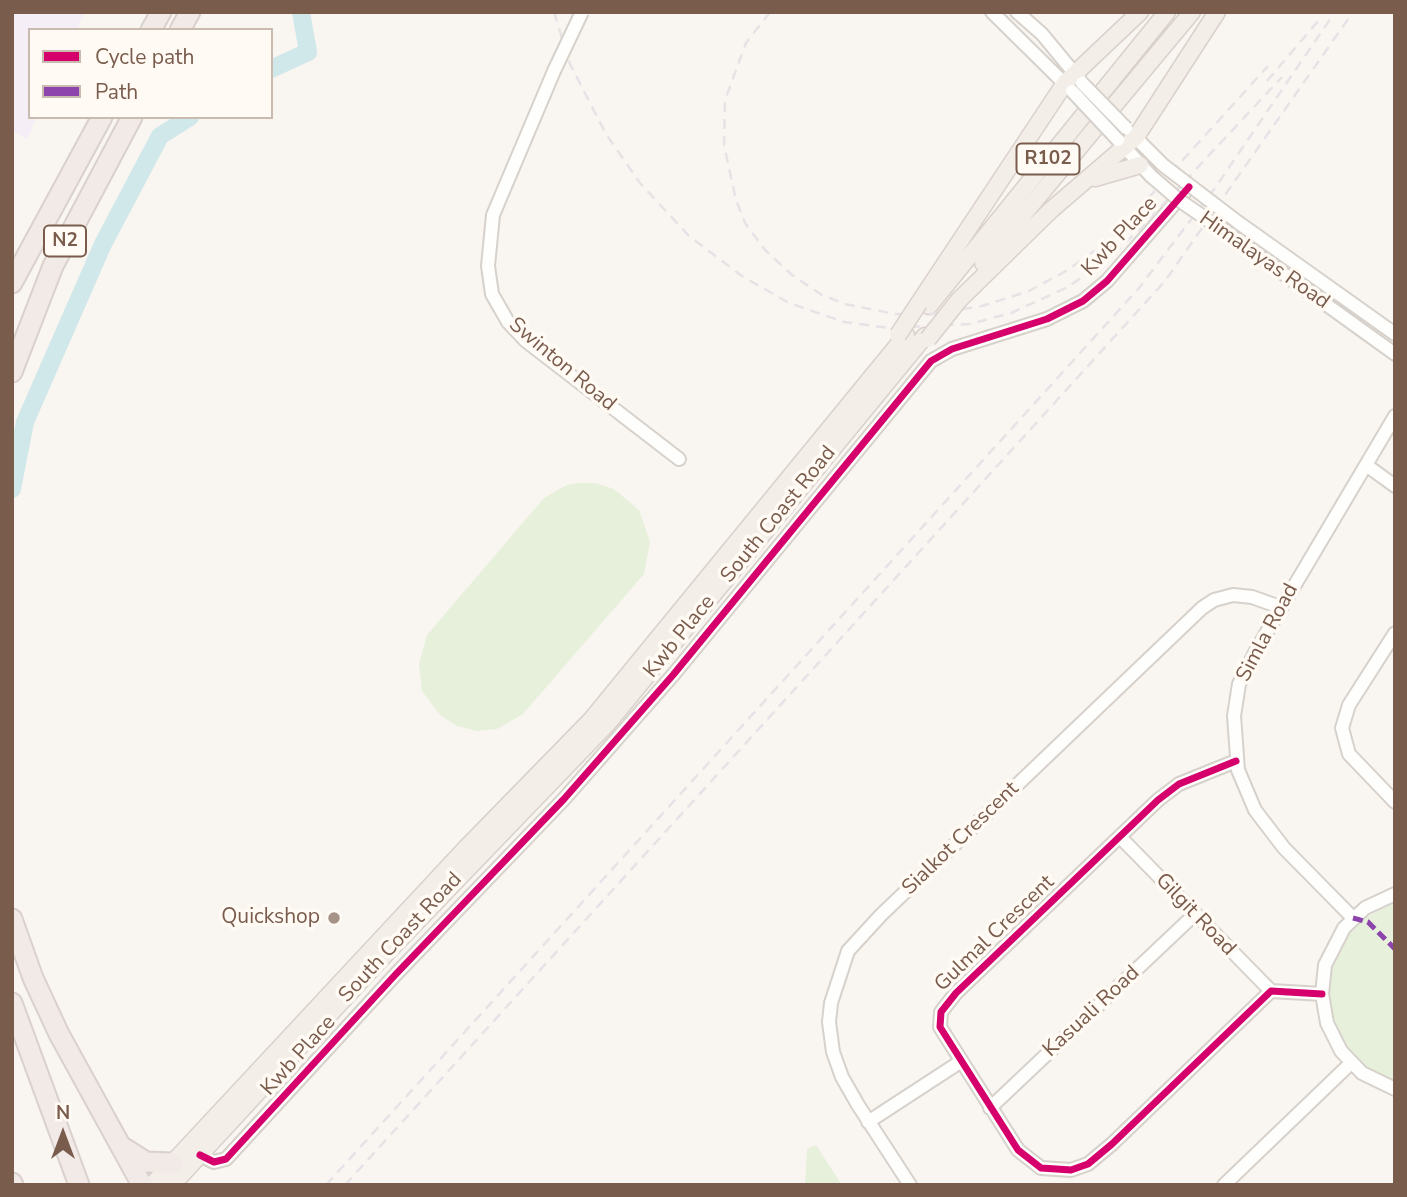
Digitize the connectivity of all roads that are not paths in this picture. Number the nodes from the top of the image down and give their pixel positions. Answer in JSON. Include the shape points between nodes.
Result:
{"nodes":[{"id":1,"x":161,"y":12,"type":"edge"},
{"id":2,"x":190,"y":12,"type":"edge"},
{"id":3,"x":582,"y":12,"type":"edge"},
{"id":4,"x":992,"y":12,"type":"edge"},
{"id":5,"x":1017,"y":12,"type":"edge"},
{"id":6,"x":1140,"y":12,"type":"edge"},
{"id":7,"x":1167,"y":12,"type":"edge"},
{"id":8,"x":1192,"y":12,"type":"edge"},
{"id":9,"x":1217,"y":12,"type":"edge"},
{"id":10,"x":152,"y":28,"type":"edge"},
{"id":11,"x":181,"y":28,"type":"edge"},
{"id":12,"x":1073,"y":82,"type":"junction"},
{"id":13,"x":101,"y":119,"type":"edge"},
{"id":14,"x":131,"y":119,"type":"edge"},
{"id":15,"x":1126,"y":138,"type":"junction"},
{"id":16,"x":1146,"y":170,"type":"junction"},
{"id":17,"x":1084,"y":183,"type":"junction"},
{"id":18,"x":1189,"y":187,"type":"junction"},
{"id":19,"x":1179,"y":200,"type":"junction"},
{"id":20,"x":12,"y":283,"type":"edge"},
{"id":21,"x":957,"y":300,"type":"junction"},
{"id":22,"x":924,"y":305,"type":"junction"},
{"id":23,"x":1395,"y":334,"type":"edge"},
{"id":24,"x":914,"y":338,"type":"junction"},
{"id":25,"x":1395,"y":354,"type":"edge"},
{"id":26,"x":12,"y":372,"type":"edge"},
{"id":27,"x":1395,"y":416,"type":"edge"},
{"id":28,"x":679,"y":459,"type":"dead end"},
{"id":29,"x":1366,"y":465,"type":"junction"},
{"id":30,"x":1395,"y":485,"type":"edge"},
{"id":31,"x":1280,"y":607,"type":"junction"},
{"id":32,"x":1395,"y":633,"type":"edge"},
{"id":33,"x":1236,"y":761,"type":"junction"},
{"id":34,"x":1395,"y":802,"type":"edge"},
{"id":35,"x":1120,"y":837,"type":"junction"},
{"id":36,"x":1395,"y":894,"type":"edge"},
{"id":37,"x":1194,"y":915,"type":"junction"},
{"id":38,"x":1353,"y":918,"type":"junction"},
{"id":39,"x":12,"y":919,"type":"edge"},
{"id":40,"x":1271,"y":991,"type":"junction"},
{"id":41,"x":1322,"y":994,"type":"junction"},
{"id":42,"x":12,"y":1003,"type":"edge"},
{"id":43,"x":960,"y":1062,"type":"junction"},
{"id":44,"x":1351,"y":1063,"type":"junction"},
{"id":45,"x":1395,"y":1089,"type":"edge"},
{"id":46,"x":990,"y":1108,"type":"junction"},
{"id":47,"x":868,"y":1122,"type":"junction"},
{"id":48,"x":120,"y":1146,"type":"junction"},
{"id":49,"x":200,"y":1154,"type":"junction"},
{"id":50,"x":173,"y":1163,"type":"junction"},
{"id":51,"x":79,"y":1185,"type":"edge"},
{"id":52,"x":142,"y":1185,"type":"edge"},
{"id":53,"x":152,"y":1185,"type":"edge"},
{"id":54,"x":173,"y":1185,"type":"edge"},
{"id":55,"x":910,"y":1185,"type":"edge"},
{"id":56,"x":1224,"y":1185,"type":"edge"}],
"edges":[{"from":1,"to":10,"type":"highway"},
{"from":2,"to":11,"type":"highway"},
{"from":3,"to":28,"type":"street","name":"Swinton Road","bridge":true,"via":[[493,215],[488,266],[492,294],[526,341]]},
{"from":4,"to":12,"type":"street","name":"Himalayas Road"},
{"from":5,"to":12,"type":"street","name":"Himalayas Road","via":[[1042,34]]},
{"from":6,"to":12,"type":"main road"},
{"from":7,"to":22,"type":"main road","number":"R102"},
{"from":8,"to":21,"type":"main road","name":"South Coast Road","number":"R102"},
{"from":9,"to":15,"type":"main road"},
{"from":12,"to":15,"type":"street","name":"Himalayas Road","bridge":true},
{"from":12,"to":22,"type":"main road"},
{"from":13,"to":20,"type":"highway","number":"N2"},
{"from":14,"to":26,"type":"highway","number":"N2","via":[[58,255]]},
{"from":15,"to":16,"type":"street","name":"Himalayas Road"},
{"from":15,"to":17,"type":"main road"},
{"from":15,"to":18,"type":"street","name":"Himalayas Road","bridge":true},
{"from":16,"to":17,"type":"main road","via":[[1124,167]]},
{"from":16,"to":19,"type":"street","name":"Himalayas Road","bridge":true},
{"from":17,"to":21,"type":"main road"},
{"from":18,"to":19,"type":"street","name":"Kwb Place","bridge":true},
{"from":18,"to":23,"type":"street","name":"Himalayas Road","bridge":true},
{"from":19,"to":25,"type":"street","name":"Himalayas Road","bridge":true},
{"from":19,"to":49,"type":"street","name":"Kwb Place","via":[[1107,281],[1065,311],[952,349],[931,361],[619,738],[226,1159],[214,1162]]},
{"from":21,"to":24,"type":"main road","name":"South Coast Road","number":"R102","bridge":true},
{"from":22,"to":24,"type":"main road","bridge":true},
{"from":24,"to":49,"type":"main road","name":"South Coast Road","number":"R102","via":[[616,715]]},
{"from":24,"to":50,"type":"main road","name":"South Coast Road","via":[[871,378],[591,720]]},
{"from":27,"to":29,"type":"street","name":"Simla Road"},
{"from":29,"to":30,"type":"street"},
{"from":29,"to":31,"type":"street","name":"Simla Road"},
{"from":31,"to":33,"type":"street","name":"Simla Road","via":[[1239,684],[1234,716]]},
{"from":31,"to":47,"type":"street","name":"Sialkot Crescent","via":[[1233,595],[1202,608],[853,945],[833,988],[829,1023],[842,1077]]},
{"from":32,"to":34,"type":"street","via":[[1349,705],[1342,728],[1349,754]]},
{"from":33,"to":35,"type":"street","name":"Gulmal Crescent","via":[[1179,784]]},
{"from":33,"to":38,"type":"street","name":"Simla Road","via":[[1245,790],[1263,822]]},
{"from":35,"to":37,"type":"street","name":"Gilgit Road"},
{"from":35,"to":43,"type":"street","name":"Gulmal Crescent","via":[[940,1012],[940,1027]]},
{"from":36,"to":38,"type":"street"},
{"from":37,"to":40,"type":"street","name":"Gilgit Road"},
{"from":37,"to":46,"type":"street","name":"Kasuali Road"},
{"from":38,"to":41,"type":"street","via":[[1330,952]]},
{"from":39,"to":48,"type":"highway","via":[[59,1034]]},
{"from":40,"to":41,"type":"street"},
{"from":40,"to":46,"type":"street","name":"Gulmal Crescent","via":[[1112,1144],[1079,1168],[1058,1171],[1034,1165]]},
{"from":41,"to":44,"type":"street","via":[[1333,1037]]},
{"from":42,"to":51,"type":"highway"},
{"from":43,"to":46,"type":"street","name":"Gulmal Crescent"},
{"from":43,"to":47,"type":"street"},
{"from":44,"to":45,"type":"street"},
{"from":44,"to":56,"type":"street"},
{"from":47,"to":55,"type":"street","name":"Sialkot Crescent"},
{"from":48,"to":50,"type":"highway","via":[[146,1162]]},
{"from":48,"to":52,"type":"highway"},
{"from":49,"to":54,"type":"main road","name":"South Coast Road","number":"R102"},
{"from":50,"to":53,"type":"main road","name":"South Coast Road"}]}
